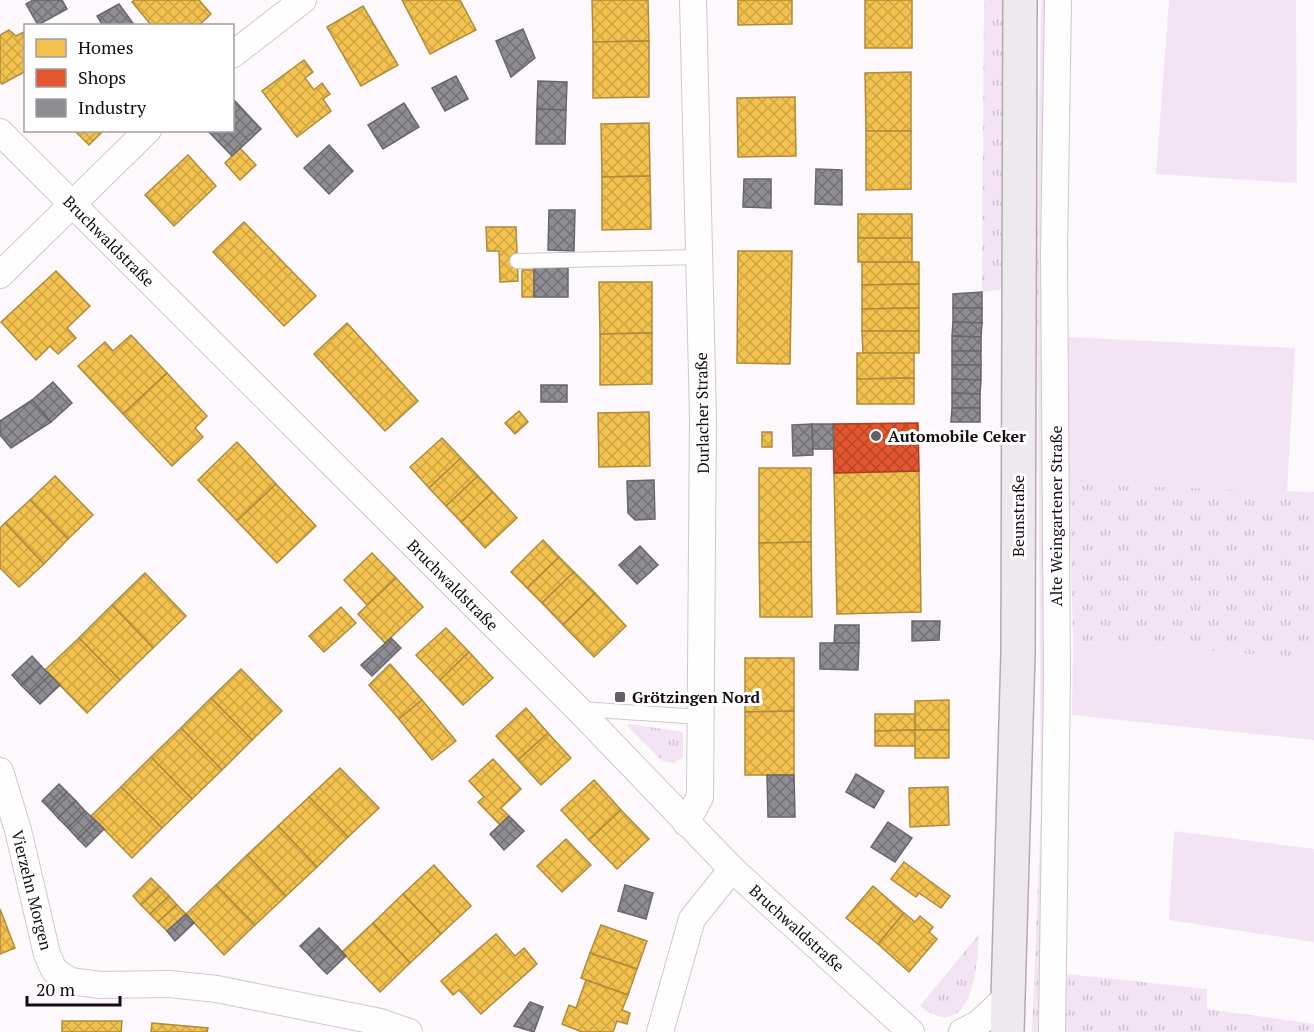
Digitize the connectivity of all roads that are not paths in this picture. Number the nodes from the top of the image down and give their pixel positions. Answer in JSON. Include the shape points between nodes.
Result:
{"nodes":[{"id":1,"x":303,"y":0,"type":"edge"},
{"id":2,"x":693,"y":0,"type":"edge"},
{"id":3,"x":1020,"y":0,"type":"edge"},
{"id":4,"x":1058,"y":0,"type":"edge"},
{"id":5,"x":234,"y":54,"type":"edge"},
{"id":6,"x":0,"y":132,"type":"edge"},
{"id":7,"x":146,"y":132,"type":"edge"},
{"id":8,"x":73,"y":205,"type":"junction"},
{"id":9,"x":699,"y":257,"type":"junction"},
{"id":10,"x":517,"y":261,"type":"dead end"},
{"id":11,"x":0,"y":275,"type":"edge"},
{"id":12,"x":578,"y":709,"type":"junction"},
{"id":13,"x":701,"y":717,"type":"junction"},
{"id":14,"x":0,"y":771,"type":"edge"},
{"id":15,"x":686,"y":823,"type":"junction"},
{"id":16,"x":732,"y":869,"type":"junction"},
{"id":17,"x":1010,"y":993,"type":"junction"},
{"id":18,"x":409,"y":1032,"type":"edge"},
{"id":19,"x":660,"y":1032,"type":"edge"},
{"id":20,"x":911,"y":1032,"type":"edge"},
{"id":21,"x":962,"y":1032,"type":"edge"},
{"id":22,"x":1007,"y":1032,"type":"edge"},
{"id":23,"x":1052,"y":1032,"type":"edge"}],
"edges":[{"from":1,"to":5,"type":"street"},
{"from":2,"to":9,"type":"street","name":"Durlacher Straße"},
{"from":3,"to":17,"type":"main road","name":"Beunstraße","via":[[1018,654]]},
{"from":4,"to":23,"type":"street","name":"Alte Weingartener Straße"},
{"from":6,"to":8,"type":"street","name":"Bruchwaldstraße"},
{"from":7,"to":8,"type":"street"},
{"from":8,"to":11,"type":"street"},
{"from":8,"to":12,"type":"street","name":"Bruchwaldstraße"},
{"from":9,"to":10,"type":"lane"},
{"from":9,"to":13,"type":"street","name":"Durlacher Straße","via":[[703,418]]},
{"from":12,"to":13,"type":"lane"},
{"from":12,"to":15,"type":"street","name":"Bruchwaldstraße"},
{"from":13,"to":15,"type":"street","name":"Durlacher Straße","via":[[700,797]]},
{"from":14,"to":18,"type":"street","name":"Vierzehn Morgen","via":[[47,954],[54,970],[70,981],[217,989],[381,1022]]},
{"from":15,"to":16,"type":"street","name":"Bruchwaldstraße"},
{"from":16,"to":19,"type":"street","via":[[692,919]]},
{"from":16,"to":20,"type":"street","name":"Bruchwaldstraße"},
{"from":17,"to":21,"type":"street","via":[[978,1024]]},
{"from":17,"to":22,"type":"main road","name":"Beunstraße"}]}
